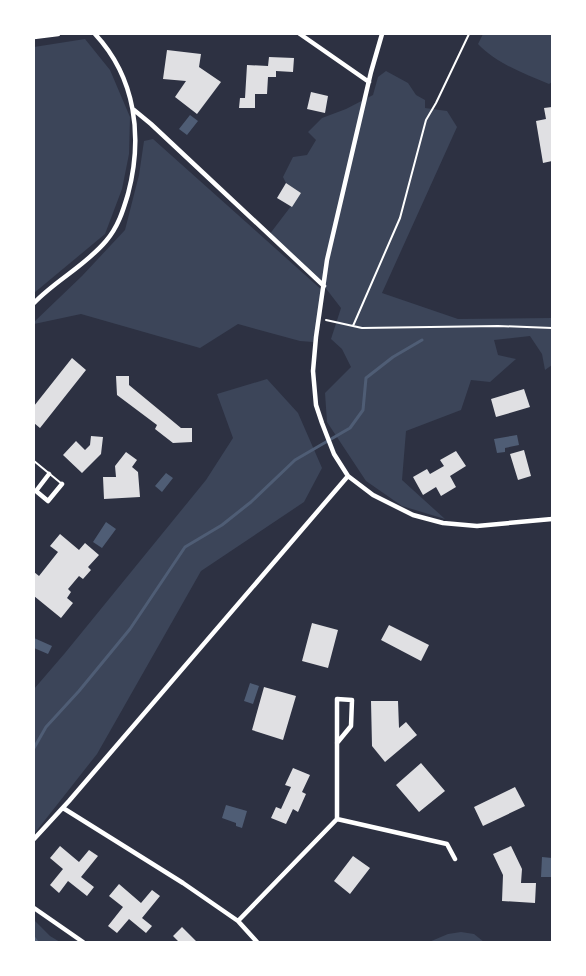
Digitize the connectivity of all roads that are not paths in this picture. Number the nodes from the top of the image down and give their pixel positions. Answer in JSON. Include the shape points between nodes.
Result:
{"nodes":[{"id":1,"x":58,"y":34,"type":"edge"},
{"id":2,"x":95,"y":34,"type":"edge"},
{"id":3,"x":300,"y":34,"type":"edge"},
{"id":4,"x":382,"y":34,"type":"edge"},
{"id":5,"x":34,"y":37,"type":"edge"},
{"id":6,"x":369,"y":82,"type":"junction"},
{"id":7,"x":133,"y":110,"type":"junction"},
{"id":8,"x":324,"y":286,"type":"junction"},
{"id":9,"x":34,"y":303,"type":"edge"},
{"id":10,"x":34,"y":461,"type":"edge"},
{"id":11,"x":49,"y":474,"type":"junction"},
{"id":12,"x":348,"y":476,"type":"junction"},
{"id":13,"x":62,"y":484,"type":"joint"},
{"id":14,"x":552,"y":518,"type":"edge"},
{"id":15,"x":337,"y":743,"type":"junction"},
{"id":16,"x":63,"y":808,"type":"junction"},
{"id":17,"x":337,"y":819,"type":"junction"},
{"id":18,"x":34,"y":839,"type":"edge"},
{"id":19,"x":455,"y":859,"type":"dead end"},
{"id":20,"x":34,"y":908,"type":"edge"},
{"id":21,"x":238,"y":921,"type":"junction"},
{"id":22,"x":83,"y":942,"type":"edge"},
{"id":23,"x":257,"y":942,"type":"edge"}],
"edges":[{"from":1,"to":5,"type":"street"},
{"from":2,"to":7,"type":"street","via":[[118,64]]},
{"from":3,"to":6,"type":"street"},
{"from":4,"to":6,"type":"street"},
{"from":6,"to":8,"type":"street"},
{"from":7,"to":8,"type":"street","via":[[152,124]]},
{"from":7,"to":9,"type":"street","via":[[136,149],[132,180],[120,218],[98,249]]},
{"from":8,"to":12,"type":"street","via":[[314,354],[316,405],[326,437]]},
{"from":10,"to":11,"type":"lane"},
{"from":11,"to":13,"type":"lane"},
{"from":11,"to":13,"type":"street","via":[[36,490],[48,501]]},
{"from":12,"to":14,"type":"street","via":[[397,508],[435,522],[477,526]]},
{"from":12,"to":16,"type":"street"},
{"from":15,"to":15,"type":"street","via":[[337,699],[352,700],[351,726]]},
{"from":15,"to":17,"type":"street"},
{"from":16,"to":18,"type":"street"},
{"from":16,"to":21,"type":"street"},
{"from":17,"to":19,"type":"street","via":[[447,844]]},
{"from":17,"to":21,"type":"street"},
{"from":20,"to":22,"type":"street"},
{"from":21,"to":23,"type":"street"}]}
